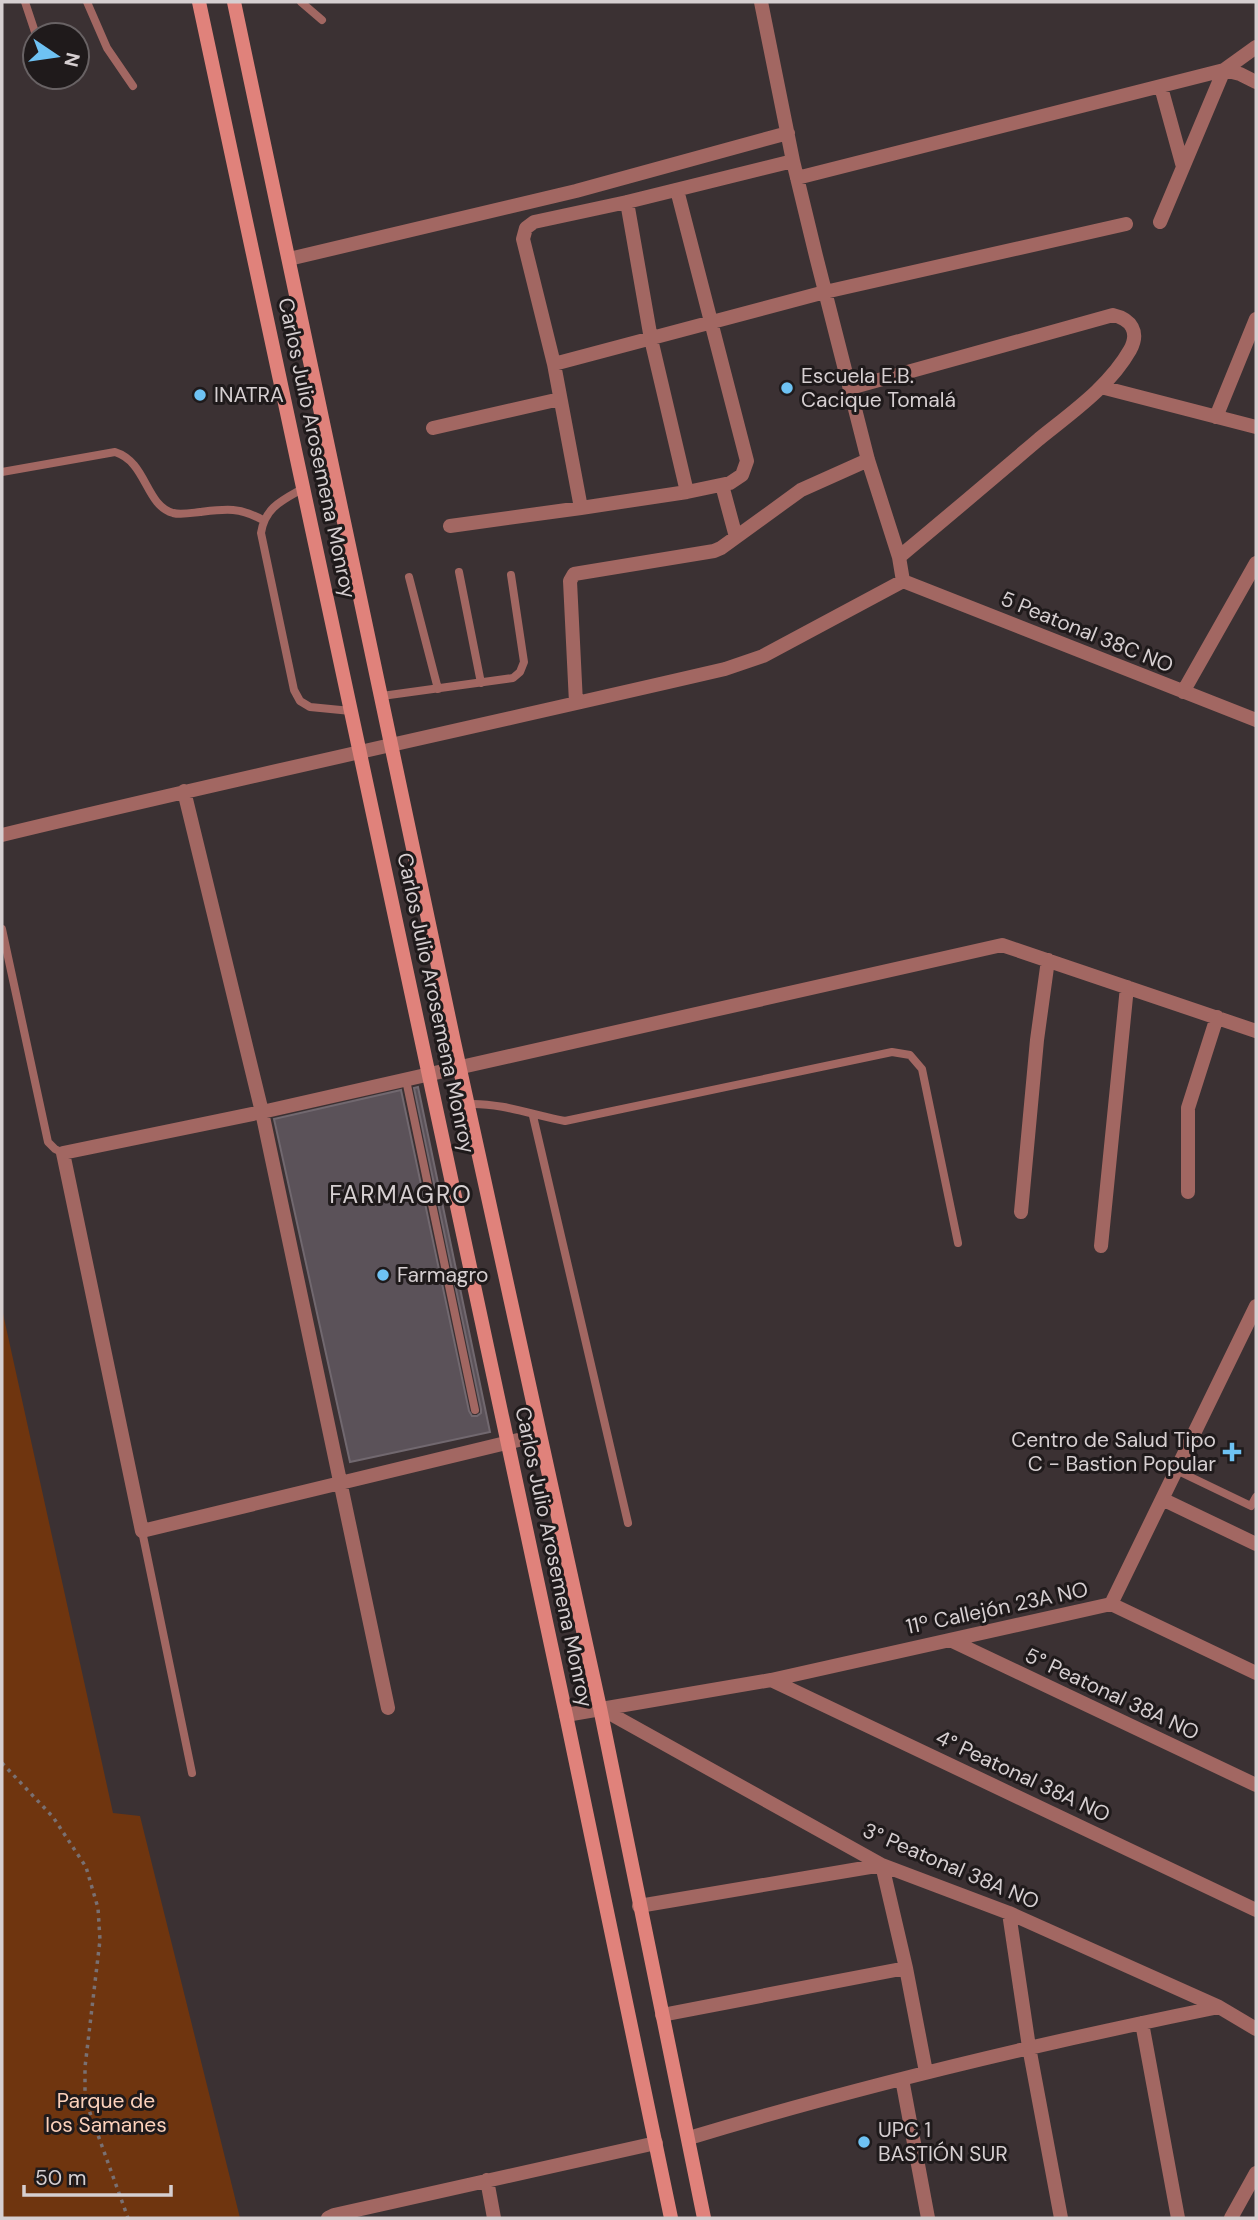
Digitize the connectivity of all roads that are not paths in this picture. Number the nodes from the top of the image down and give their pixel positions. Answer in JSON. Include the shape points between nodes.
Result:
{"nodes":[{"id":1,"x":25,"y":2,"type":"edge"},
{"id":2,"x":87,"y":2,"type":"edge"},
{"id":3,"x":199,"y":2,"type":"edge"},
{"id":4,"x":234,"y":2,"type":"edge"},
{"id":5,"x":301,"y":2,"type":"edge"},
{"id":6,"x":761,"y":2,"type":"edge"},
{"id":7,"x":322,"y":20,"type":"dead end"},
{"id":8,"x":31,"y":21,"type":"edge"},
{"id":9,"x":1256,"y":47,"type":"edge"},
{"id":10,"x":1224,"y":70,"type":"junction"},
{"id":11,"x":1256,"y":82,"type":"edge"},
{"id":12,"x":133,"y":86,"type":"dead end"},
{"id":13,"x":1161,"y":87,"type":"junction"},
{"id":14,"x":788,"y":133,"type":"junction"},
{"id":15,"x":793,"y":160,"type":"junction"},
{"id":16,"x":1183,"y":167,"type":"junction"},
{"id":17,"x":797,"y":178,"type":"junction"},
{"id":18,"x":677,"y":190,"type":"junction"},
{"id":19,"x":627,"y":202,"type":"junction"},
{"id":20,"x":1160,"y":222,"type":"dead end"},
{"id":21,"x":1126,"y":224,"type":"dead end"},
{"id":22,"x":289,"y":259,"type":"junction"},
{"id":23,"x":825,"y":292,"type":"junction"},
{"id":24,"x":1256,"y":319,"type":"edge"},
{"id":25,"x":711,"y":323,"type":"junction"},
{"id":26,"x":651,"y":339,"type":"junction"},
{"id":27,"x":554,"y":363,"type":"junction"},
{"id":28,"x":1101,"y":387,"type":"junction"},
{"id":29,"x":850,"y":388,"type":"junction"},
{"id":30,"x":560,"y":399,"type":"junction"},
{"id":31,"x":1216,"y":416,"type":"junction"},
{"id":32,"x":1256,"y":427,"type":"edge"},
{"id":33,"x":433,"y":428,"type":"dead end"},
{"id":34,"x":867,"y":460,"type":"junction"},
{"id":35,"x":2,"y":472,"type":"edge"},
{"id":36,"x":722,"y":485,"type":"junction"},
{"id":37,"x":304,"y":488,"type":"junction"},
{"id":38,"x":687,"y":492,"type":"junction"},
{"id":39,"x":581,"y":509,"type":"junction"},
{"id":40,"x":263,"y":520,"type":"junction"},
{"id":41,"x":450,"y":526,"type":"dead end"},
{"id":42,"x":736,"y":537,"type":"junction"},
{"id":43,"x":900,"y":557,"type":"junction"},
{"id":44,"x":1256,"y":563,"type":"edge"},
{"id":45,"x":459,"y":572,"type":"dead end"},
{"id":46,"x":510,"y":575,"type":"dead end"},
{"id":47,"x":409,"y":577,"type":"dead end"},
{"id":48,"x":903,"y":581,"type":"junction"},
{"id":49,"x":481,"y":683,"type":"junction"},
{"id":50,"x":438,"y":689,"type":"junction"},
{"id":51,"x":1182,"y":692,"type":"junction"},
{"id":52,"x":382,"y":696,"type":"junction"},
{"id":53,"x":576,"y":704,"type":"junction"},
{"id":54,"x":351,"y":711,"type":"junction"},
{"id":55,"x":1256,"y":720,"type":"edge"},
{"id":56,"x":393,"y":746,"type":"junction"},
{"id":57,"x":361,"y":753,"type":"junction"},
{"id":58,"x":184,"y":791,"type":"junction"},
{"id":59,"x":2,"y":835,"type":"edge"},
{"id":60,"x":2,"y":929,"type":"edge"},
{"id":61,"x":1048,"y":960,"type":"junction"},
{"id":62,"x":1126,"y":987,"type":"junction"},
{"id":63,"x":1217,"y":1017,"type":"junction"},
{"id":64,"x":1256,"y":1031,"type":"edge"},
{"id":65,"x":461,"y":1067,"type":"junction"},
{"id":66,"x":429,"y":1074,"type":"junction"},
{"id":67,"x":406,"y":1080,"type":"junction"},
{"id":68,"x":469,"y":1104,"type":"junction"},
{"id":69,"x":262,"y":1112,"type":"junction"},
{"id":70,"x":533,"y":1115,"type":"junction"},
{"id":71,"x":63,"y":1153,"type":"junction"},
{"id":72,"x":1188,"y":1192,"type":"dead end"},
{"id":73,"x":1021,"y":1212,"type":"dead end"},
{"id":74,"x":958,"y":1243,"type":"dead end"},
{"id":75,"x":1101,"y":1247,"type":"dead end"},
{"id":76,"x":1256,"y":1306,"type":"edge"},
{"id":77,"x":475,"y":1410,"type":"dead end"},
{"id":78,"x":539,"y":1435,"type":"junction"},
{"id":79,"x":508,"y":1443,"type":"junction"},
{"id":80,"x":1176,"y":1470,"type":"junction"},
{"id":81,"x":341,"y":1482,"type":"junction"},
{"id":82,"x":1256,"y":1497,"type":"edge"},
{"id":83,"x":1162,"y":1499,"type":"junction"},
{"id":84,"x":1254,"y":1507,"type":"edge"},
{"id":85,"x":628,"y":1523,"type":"dead end"},
{"id":86,"x":142,"y":1531,"type":"junction"},
{"id":87,"x":1256,"y":1544,"type":"edge"},
{"id":88,"x":1111,"y":1604,"type":"junction"},
{"id":89,"x":950,"y":1640,"type":"junction"},
{"id":90,"x":1256,"y":1673,"type":"edge"},
{"id":91,"x":771,"y":1679,"type":"junction"},
{"id":92,"x":388,"y":1708,"type":"dead end"},
{"id":93,"x":600,"y":1708,"type":"junction"},
{"id":94,"x":566,"y":1715,"type":"junction"},
{"id":95,"x":192,"y":1773,"type":"dead end"},
{"id":96,"x":1256,"y":1785,"type":"edge"},
{"id":97,"x":882,"y":1865,"type":"junction"},
{"id":98,"x":639,"y":1906,"type":"junction"},
{"id":99,"x":1256,"y":1910,"type":"edge"},
{"id":100,"x":1009,"y":1913,"type":"junction"},
{"id":101,"x":906,"y":1968,"type":"junction"},
{"id":102,"x":1219,"y":2007,"type":"junction"},
{"id":103,"x":662,"y":2015,"type":"junction"},
{"id":104,"x":1142,"y":2022,"type":"junction"},
{"id":105,"x":1256,"y":2029,"type":"edge"},
{"id":106,"x":1029,"y":2047,"type":"junction"},
{"id":107,"x":926,"y":2072,"type":"junction"},
{"id":108,"x":902,"y":2079,"type":"junction"},
{"id":109,"x":689,"y":2138,"type":"junction"},
{"id":110,"x":656,"y":2143,"type":"junction"},
{"id":111,"x":1256,"y":2173,"type":"edge"},
{"id":112,"x":487,"y":2180,"type":"junction"},
{"id":113,"x":328,"y":2218,"type":"edge"},
{"id":114,"x":494,"y":2218,"type":"edge"},
{"id":115,"x":671,"y":2218,"type":"edge"},
{"id":116,"x":704,"y":2218,"type":"edge"},
{"id":117,"x":928,"y":2218,"type":"edge"},
{"id":118,"x":1061,"y":2218,"type":"edge"},
{"id":119,"x":1178,"y":2218,"type":"edge"},
{"id":120,"x":1231,"y":2218,"type":"edge"}],
"edges":[{"from":1,"to":8,"type":"lane"},
{"from":2,"to":12,"type":"lane","via":[[107,48]]},
{"from":3,"to":37,"type":"main road","name":"Carlos Julio Arosemena Monroy"},
{"from":4,"to":22,"type":"main road","name":"Carlos Julio Arosemena Monroy"},
{"from":5,"to":7,"type":"lane"},
{"from":6,"to":14,"type":"street"},
{"from":9,"to":10,"type":"street"},
{"from":10,"to":11,"type":"street"},
{"from":10,"to":13,"type":"street"},
{"from":10,"to":16,"type":"street"},
{"from":13,"to":16,"type":"street"},
{"from":13,"to":17,"type":"street"},
{"from":14,"to":15,"type":"street"},
{"from":14,"to":22,"type":"street","via":[[576,191]]},
{"from":15,"to":17,"type":"street"},
{"from":15,"to":18,"type":"street"},
{"from":16,"to":20,"type":"street"},
{"from":17,"to":23,"type":"street"},
{"from":18,"to":19,"type":"street"},
{"from":18,"to":25,"type":"street"},
{"from":19,"to":26,"type":"street"},
{"from":19,"to":27,"type":"street","via":[[534,222],[526,228],[523,239]]},
{"from":21,"to":23,"type":"street"},
{"from":22,"to":52,"type":"main road","name":"Carlos Julio Arosemena Monroy"},
{"from":23,"to":25,"type":"street"},
{"from":23,"to":29,"type":"street"},
{"from":24,"to":31,"type":"street"},
{"from":25,"to":26,"type":"street"},
{"from":25,"to":36,"type":"street","via":[[747,461],[742,475]]},
{"from":26,"to":27,"type":"street"},
{"from":26,"to":38,"type":"street"},
{"from":27,"to":30,"type":"street"},
{"from":28,"to":29,"type":"street","via":[[1134,337],[1124,317],[1113,315]]},
{"from":28,"to":31,"type":"street"},
{"from":28,"to":43,"type":"street"},
{"from":29,"to":34,"type":"street"},
{"from":30,"to":33,"type":"street"},
{"from":30,"to":39,"type":"street"},
{"from":31,"to":32,"type":"street"},
{"from":34,"to":42,"type":"street","via":[[801,490]]},
{"from":34,"to":43,"type":"street"},
{"from":35,"to":40,"type":"lane","via":[[115,453],[135,464],[161,506],[172,513],[233,509]]},
{"from":36,"to":38,"type":"street"},
{"from":36,"to":42,"type":"street"},
{"from":37,"to":40,"type":"lane","via":[[270,510]]},
{"from":37,"to":54,"type":"main road","name":"Carlos Julio Arosemena Monroy"},
{"from":38,"to":39,"type":"street"},
{"from":39,"to":41,"type":"street"},
{"from":40,"to":54,"type":"lane","via":[[261,533],[294,690],[310,707]]},
{"from":42,"to":53,"type":"street","via":[[714,551],[570,577]]},
{"from":43,"to":48,"type":"street"},
{"from":44,"to":51,"type":"street"},
{"from":45,"to":49,"type":"lane"},
{"from":46,"to":49,"type":"lane","via":[[524,662],[513,678]]},
{"from":47,"to":50,"type":"lane"},
{"from":48,"to":51,"type":"street","name":"5 Peatonal 38C NO"},
{"from":48,"to":53,"type":"street","via":[[763,656]]},
{"from":49,"to":50,"type":"lane"},
{"from":50,"to":52,"type":"lane"},
{"from":51,"to":55,"type":"street","name":"5 Peatonal 38C NO"},
{"from":52,"to":56,"type":"main road","name":"Carlos Julio Arosemena Monroy"},
{"from":53,"to":56,"type":"street"},
{"from":54,"to":57,"type":"main road","name":"Carlos Julio Arosemena Monroy"},
{"from":56,"to":57,"type":"street"},
{"from":56,"to":65,"type":"main road","name":"Carlos Julio Arosemena Monroy"},
{"from":57,"to":58,"type":"street"},
{"from":57,"to":66,"type":"main road","name":"Carlos Julio Arosemena Monroy"},
{"from":58,"to":59,"type":"street"},
{"from":58,"to":69,"type":"street"},
{"from":60,"to":71,"type":"lane","via":[[48,1142]]},
{"from":61,"to":62,"type":"street"},
{"from":61,"to":65,"type":"street","via":[[1002,946]]},
{"from":61,"to":73,"type":"street"},
{"from":62,"to":63,"type":"street"},
{"from":62,"to":75,"type":"street"},
{"from":63,"to":64,"type":"street"},
{"from":63,"to":72,"type":"street","via":[[1188,1108]]},
{"from":65,"to":66,"type":"street"},
{"from":65,"to":68,"type":"main road","name":"Carlos Julio Arosemena Monroy"},
{"from":66,"to":67,"type":"street"},
{"from":66,"to":79,"type":"main road","name":"Carlos Julio Arosemena Monroy"},
{"from":67,"to":69,"type":"street"},
{"from":67,"to":77,"type":"lane"},
{"from":68,"to":70,"type":"lane","via":[[490,1104]]},
{"from":68,"to":78,"type":"main road","name":"Carlos Julio Arosemena Monroy"},
{"from":69,"to":71,"type":"street"},
{"from":69,"to":81,"type":"street"},
{"from":70,"to":74,"type":"lane","via":[[565,1121],[892,1052],[910,1055],[922,1069]]},
{"from":70,"to":85,"type":"lane"},
{"from":71,"to":86,"type":"street"},
{"from":76,"to":80,"type":"street","name":"11º Callejón 23A NO"},
{"from":78,"to":79,"type":"street"},
{"from":78,"to":93,"type":"main road","name":"Carlos Julio Arosemena Monroy"},
{"from":79,"to":81,"type":"street"},
{"from":79,"to":94,"type":"main road","name":"Carlos Julio Arosemena Monroy"},
{"from":80,"to":83,"type":"street","name":"11º Callejón 23A NO"},
{"from":80,"to":84,"type":"lane"},
{"from":81,"to":86,"type":"street"},
{"from":81,"to":92,"type":"street"},
{"from":82,"to":84,"type":"lane"},
{"from":83,"to":87,"type":"street"},
{"from":83,"to":88,"type":"street","name":"11º Callejón 23A NO"},
{"from":86,"to":95,"type":"lane"},
{"from":88,"to":89,"type":"street","name":"11º Callejón 23A NO"},
{"from":88,"to":90,"type":"street"},
{"from":89,"to":91,"type":"street","name":"11º Callejón 23A NO"},
{"from":89,"to":96,"type":"street","name":"5° Peatonal 38A NO"},
{"from":91,"to":93,"type":"street","name":"11º Callejón 23A NO"},
{"from":91,"to":99,"type":"street","name":"4° Peatonal 38A NO"},
{"from":93,"to":94,"type":"street","name":"11º Callejón 23A NO"},
{"from":93,"to":97,"type":"street","name":"3° Peatonal 38A NO"},
{"from":93,"to":98,"type":"main road","name":"Carlos Julio Arosemena Monroy"},
{"from":94,"to":110,"type":"main road","name":"Carlos Julio Arosemena Monroy"},
{"from":97,"to":98,"type":"street"},
{"from":97,"to":100,"type":"street","name":"3° Peatonal 38A NO"},
{"from":97,"to":101,"type":"street"},
{"from":98,"to":103,"type":"main road","name":"Carlos Julio Arosemena Monroy"},
{"from":100,"to":102,"type":"street","name":"3° Peatonal 38A NO"},
{"from":100,"to":106,"type":"street"},
{"from":101,"to":103,"type":"street"},
{"from":101,"to":107,"type":"street"},
{"from":102,"to":104,"type":"street"},
{"from":102,"to":105,"type":"street","name":"3° Peatonal 38A NO"},
{"from":103,"to":109,"type":"main road","name":"Carlos Julio Arosemena Monroy"},
{"from":104,"to":106,"type":"street"},
{"from":104,"to":119,"type":"street"},
{"from":106,"to":107,"type":"street"},
{"from":106,"to":118,"type":"street"},
{"from":107,"to":108,"type":"street"},
{"from":108,"to":109,"type":"street"},
{"from":108,"to":117,"type":"street"},
{"from":109,"to":116,"type":"main road","name":"Carlos Julio Arosemena Monroy"},
{"from":110,"to":112,"type":"street"},
{"from":110,"to":115,"type":"main road","name":"Carlos Julio Arosemena Monroy"},
{"from":111,"to":120,"type":"street"},
{"from":112,"to":113,"type":"street"},
{"from":112,"to":114,"type":"street"}]}
